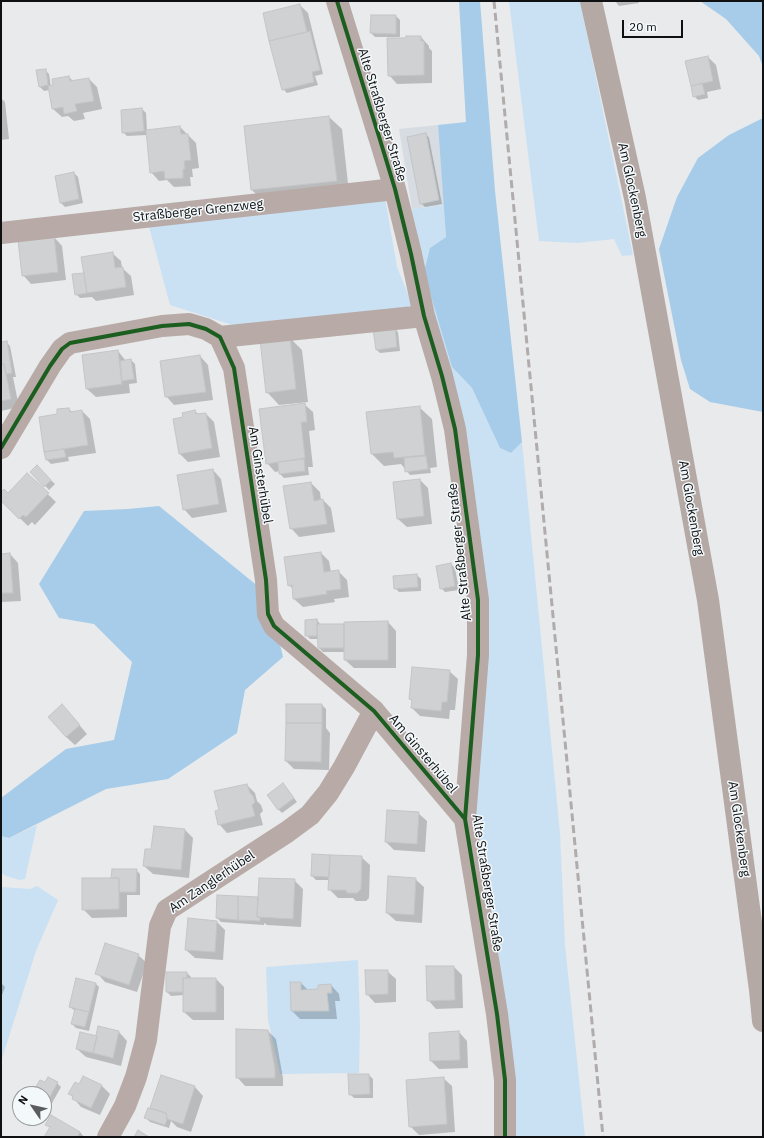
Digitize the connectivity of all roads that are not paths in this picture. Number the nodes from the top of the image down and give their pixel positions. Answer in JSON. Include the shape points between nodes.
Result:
{"nodes":[{"id":1,"x":336,"y":1,"type":"edge"},
{"id":2,"x":591,"y":1,"type":"edge"},
{"id":3,"x":394,"y":189,"type":"junction"},
{"id":4,"x":1,"y":233,"type":"edge"},
{"id":5,"x":424,"y":316,"type":"junction"},
{"id":6,"x":220,"y":338,"type":"junction"},
{"id":7,"x":1,"y":448,"type":"edge"},
{"id":8,"x":374,"y":711,"type":"junction"},
{"id":9,"x":465,"y":819,"type":"junction"},
{"id":10,"x":763,"y":1021,"type":"edge"},
{"id":11,"x":108,"y":1137,"type":"edge"},
{"id":12,"x":505,"y":1137,"type":"edge"}],
"edges":[{"from":1,"to":3,"type":"street","name":"Alte Straßberger Straße"},
{"from":2,"to":10,"type":"main road","name":"Am Glockenberg","via":[[635,198],[708,600]]},
{"from":3,"to":4,"type":"street","name":"Straßberger Grenzweg"},
{"from":3,"to":5,"type":"street","name":"Alte Straßberger Straße"},
{"from":5,"to":6,"type":"street"},
{"from":5,"to":9,"type":"street","name":"Alte Straßberger Straße","via":[[455,428],[478,600],[478,656]]},
{"from":6,"to":7,"type":"street","via":[[206,329],[189,324],[162,326],[70,343],[62,349],[50,366]]},
{"from":6,"to":8,"type":"street","name":"Am Ginsterhübel","via":[[234,368],[266,580],[268,614],[274,626]]},
{"from":8,"to":9,"type":"street","name":"Am Ginsterhübel"},
{"from":8,"to":11,"type":"street","name":"Am Zanglerhübel","via":[[332,786],[310,815],[167,910],[160,926],[146,1040],[136,1078],[125,1106]]},
{"from":9,"to":12,"type":"street","name":"Alte Straßberger Straße","via":[[506,1080]]}]}
